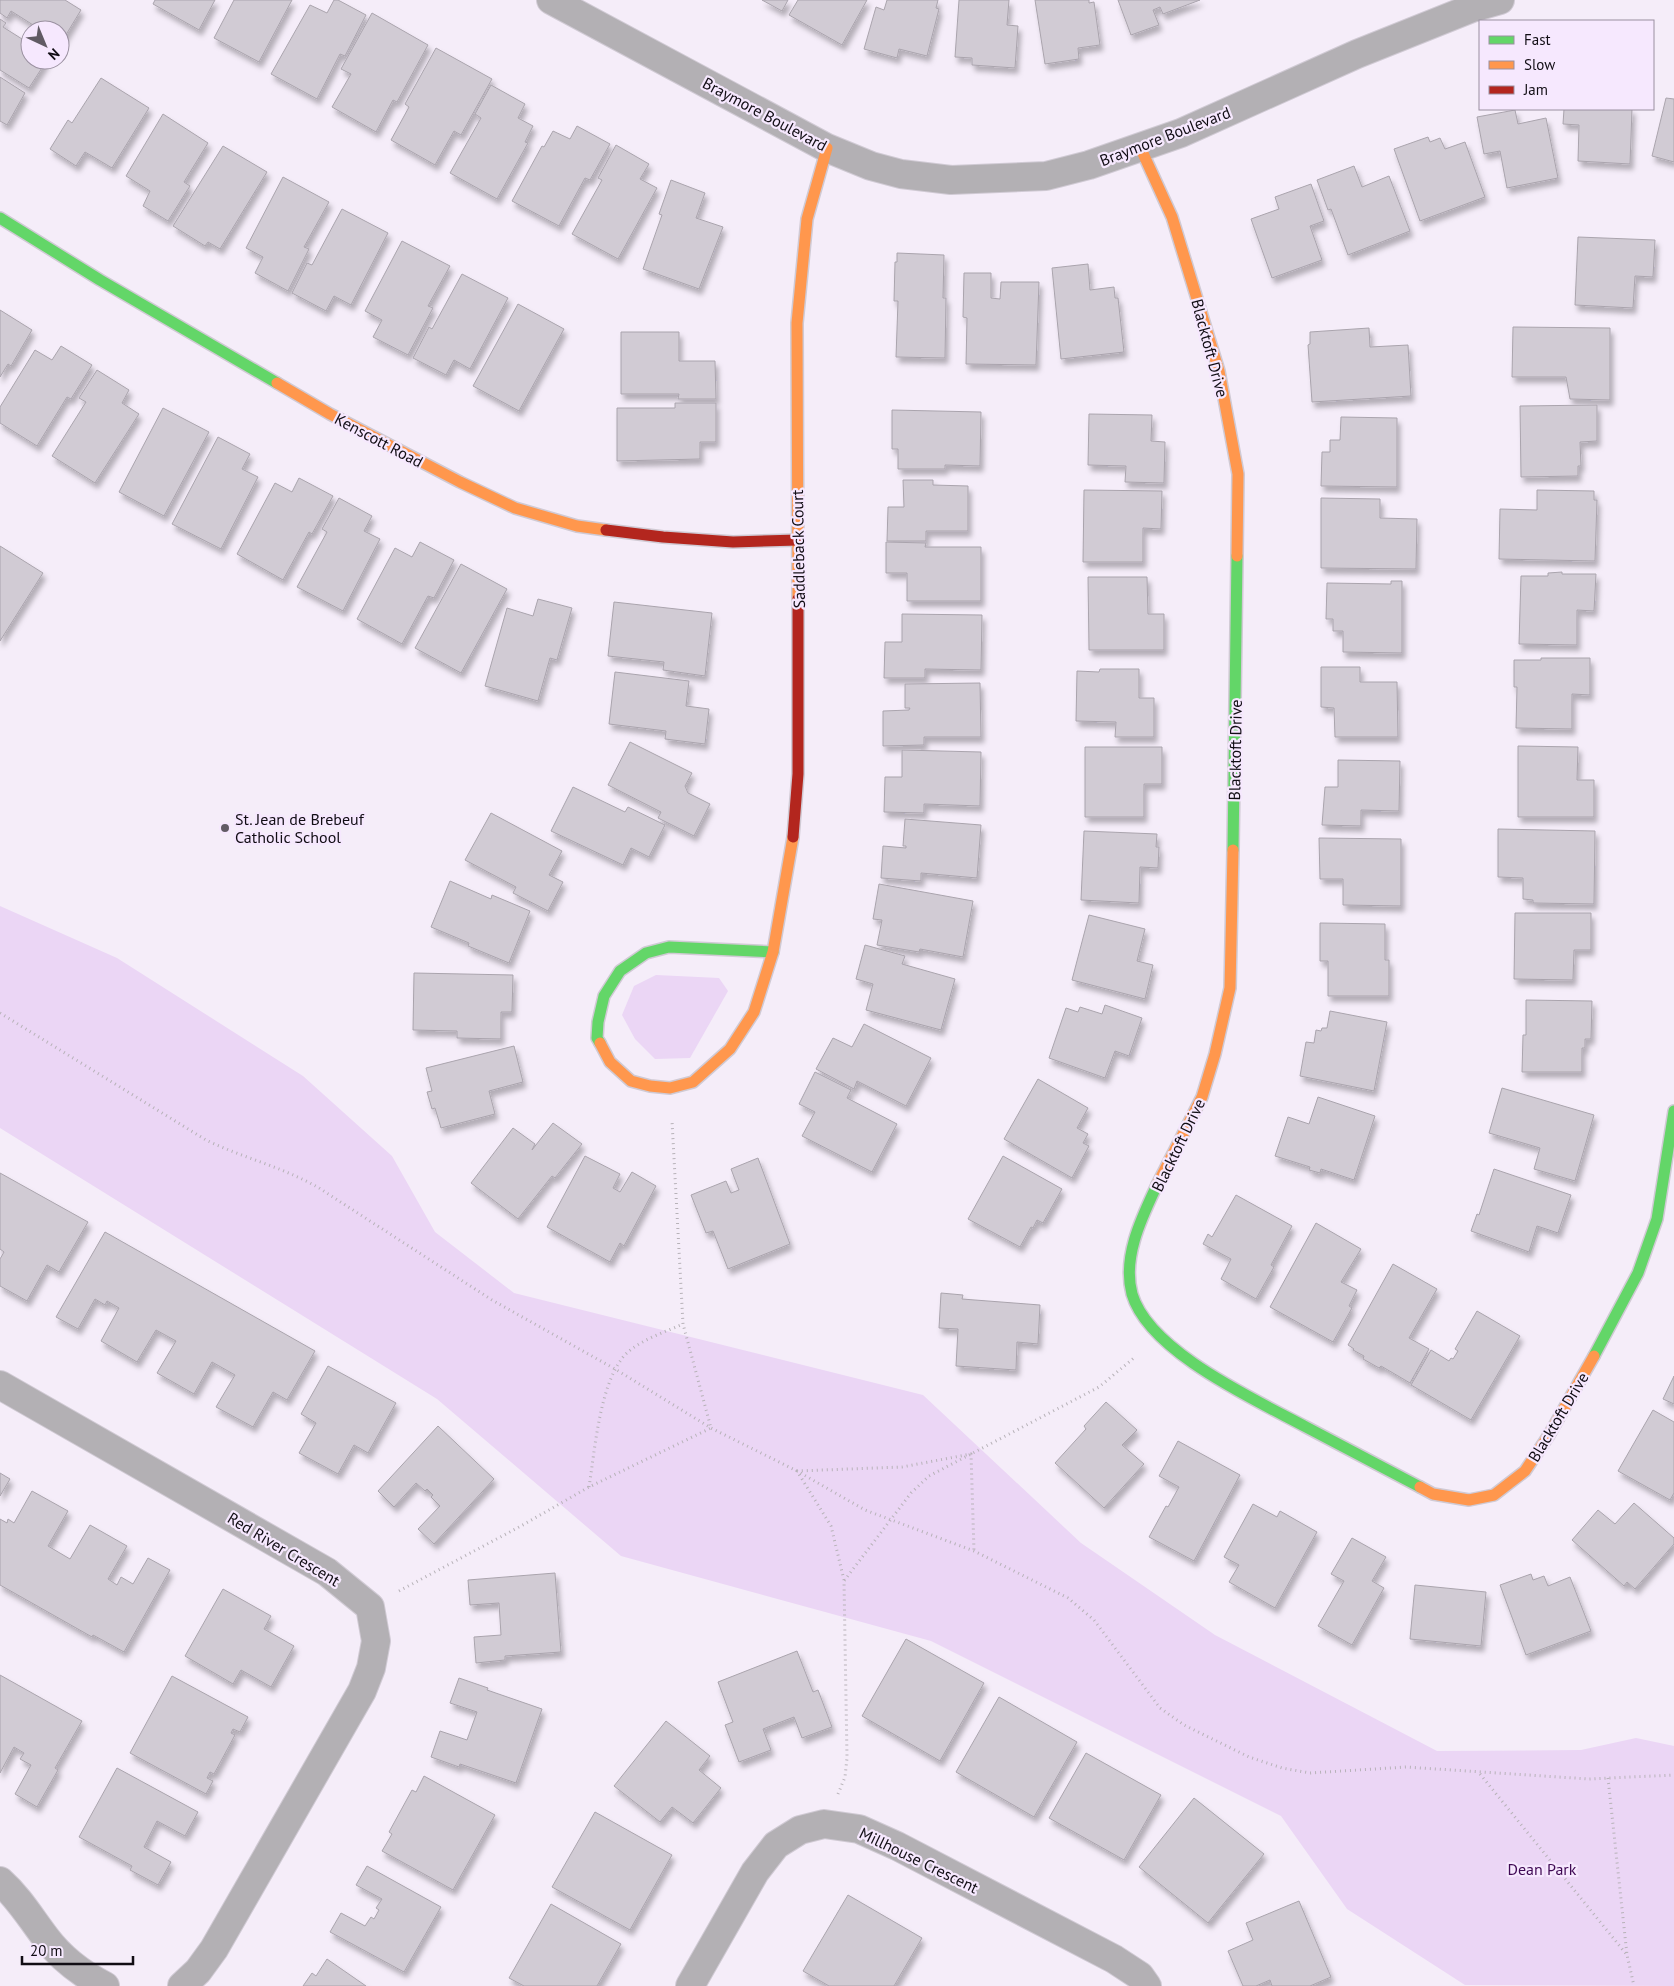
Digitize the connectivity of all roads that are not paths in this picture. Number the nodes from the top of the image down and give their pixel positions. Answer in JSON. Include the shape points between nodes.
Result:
{"nodes":[{"id":1,"x":551,"y":0,"type":"edge"},
{"id":2,"x":1500,"y":0,"type":"edge"},
{"id":3,"x":827,"y":148,"type":"junction"},
{"id":4,"x":1142,"y":148,"type":"junction"},
{"id":5,"x":0,"y":218,"type":"edge"},
{"id":6,"x":798,"y":540,"type":"junction"},
{"id":7,"x":773,"y":952,"type":"junction"},
{"id":8,"x":1674,"y":1111,"type":"edge"},
{"id":9,"x":0,"y":1385,"type":"edge"},
{"id":10,"x":0,"y":1881,"type":"edge"},
{"id":11,"x":105,"y":1986,"type":"edge"},
{"id":12,"x":182,"y":1986,"type":"edge"},
{"id":13,"x":690,"y":1986,"type":"edge"},
{"id":14,"x":1148,"y":1986,"type":"edge"}],
"edges":[{"from":1,"to":3,"type":"street","name":"Braymore Boulevard"},
{"from":2,"to":4,"type":"street","name":"Braymore Boulevard","via":[[1357,54],[1181,134]]},
{"from":3,"to":4,"type":"street","name":"Braymore Boulevard","via":[[901,174],[951,180],[1046,176]]},
{"from":3,"to":6,"type":"street","name":"Saddleback Court","via":[[807,219],[797,323]]},
{"from":4,"to":8,"type":"street","name":"Blacktoft Drive","via":[[1172,217],[1219,371],[1238,474],[1230,988],[1202,1097],[1146,1208],[1135,1241],[1131,1280],[1142,1315],[1184,1356],[1237,1390],[1433,1494],[1469,1500],[1494,1495],[1525,1471],[1550,1434],[1638,1273],[1657,1219]]},
{"from":5,"to":6,"type":"street","name":"Kenscott Road","via":[[330,414],[514,508],[577,526],[662,537],[733,542]]},
{"from":6,"to":7,"type":"street","name":"Saddleback Court","via":[[798,774],[792,848]]},
{"from":7,"to":7,"type":"street","name":"Saddleback Court","via":[[669,948],[646,953],[620,971],[604,996],[598,1038],[610,1062],[631,1081],[650,1086],[670,1088],[692,1082],[730,1049],[754,1012]]},
{"from":9,"to":12,"type":"street","name":"Red River Crescent","via":[[327,1572],[370,1607],[376,1641],[362,1691],[214,1949]]},
{"from":10,"to":11,"type":"street","via":[[69,1962]]},
{"from":13,"to":14,"type":"street","name":"Millhouse Crescent","via":[[755,1872],[776,1845],[800,1830],[824,1824],[859,1829],[897,1846],[1114,1959],[1140,1976]]}]}
